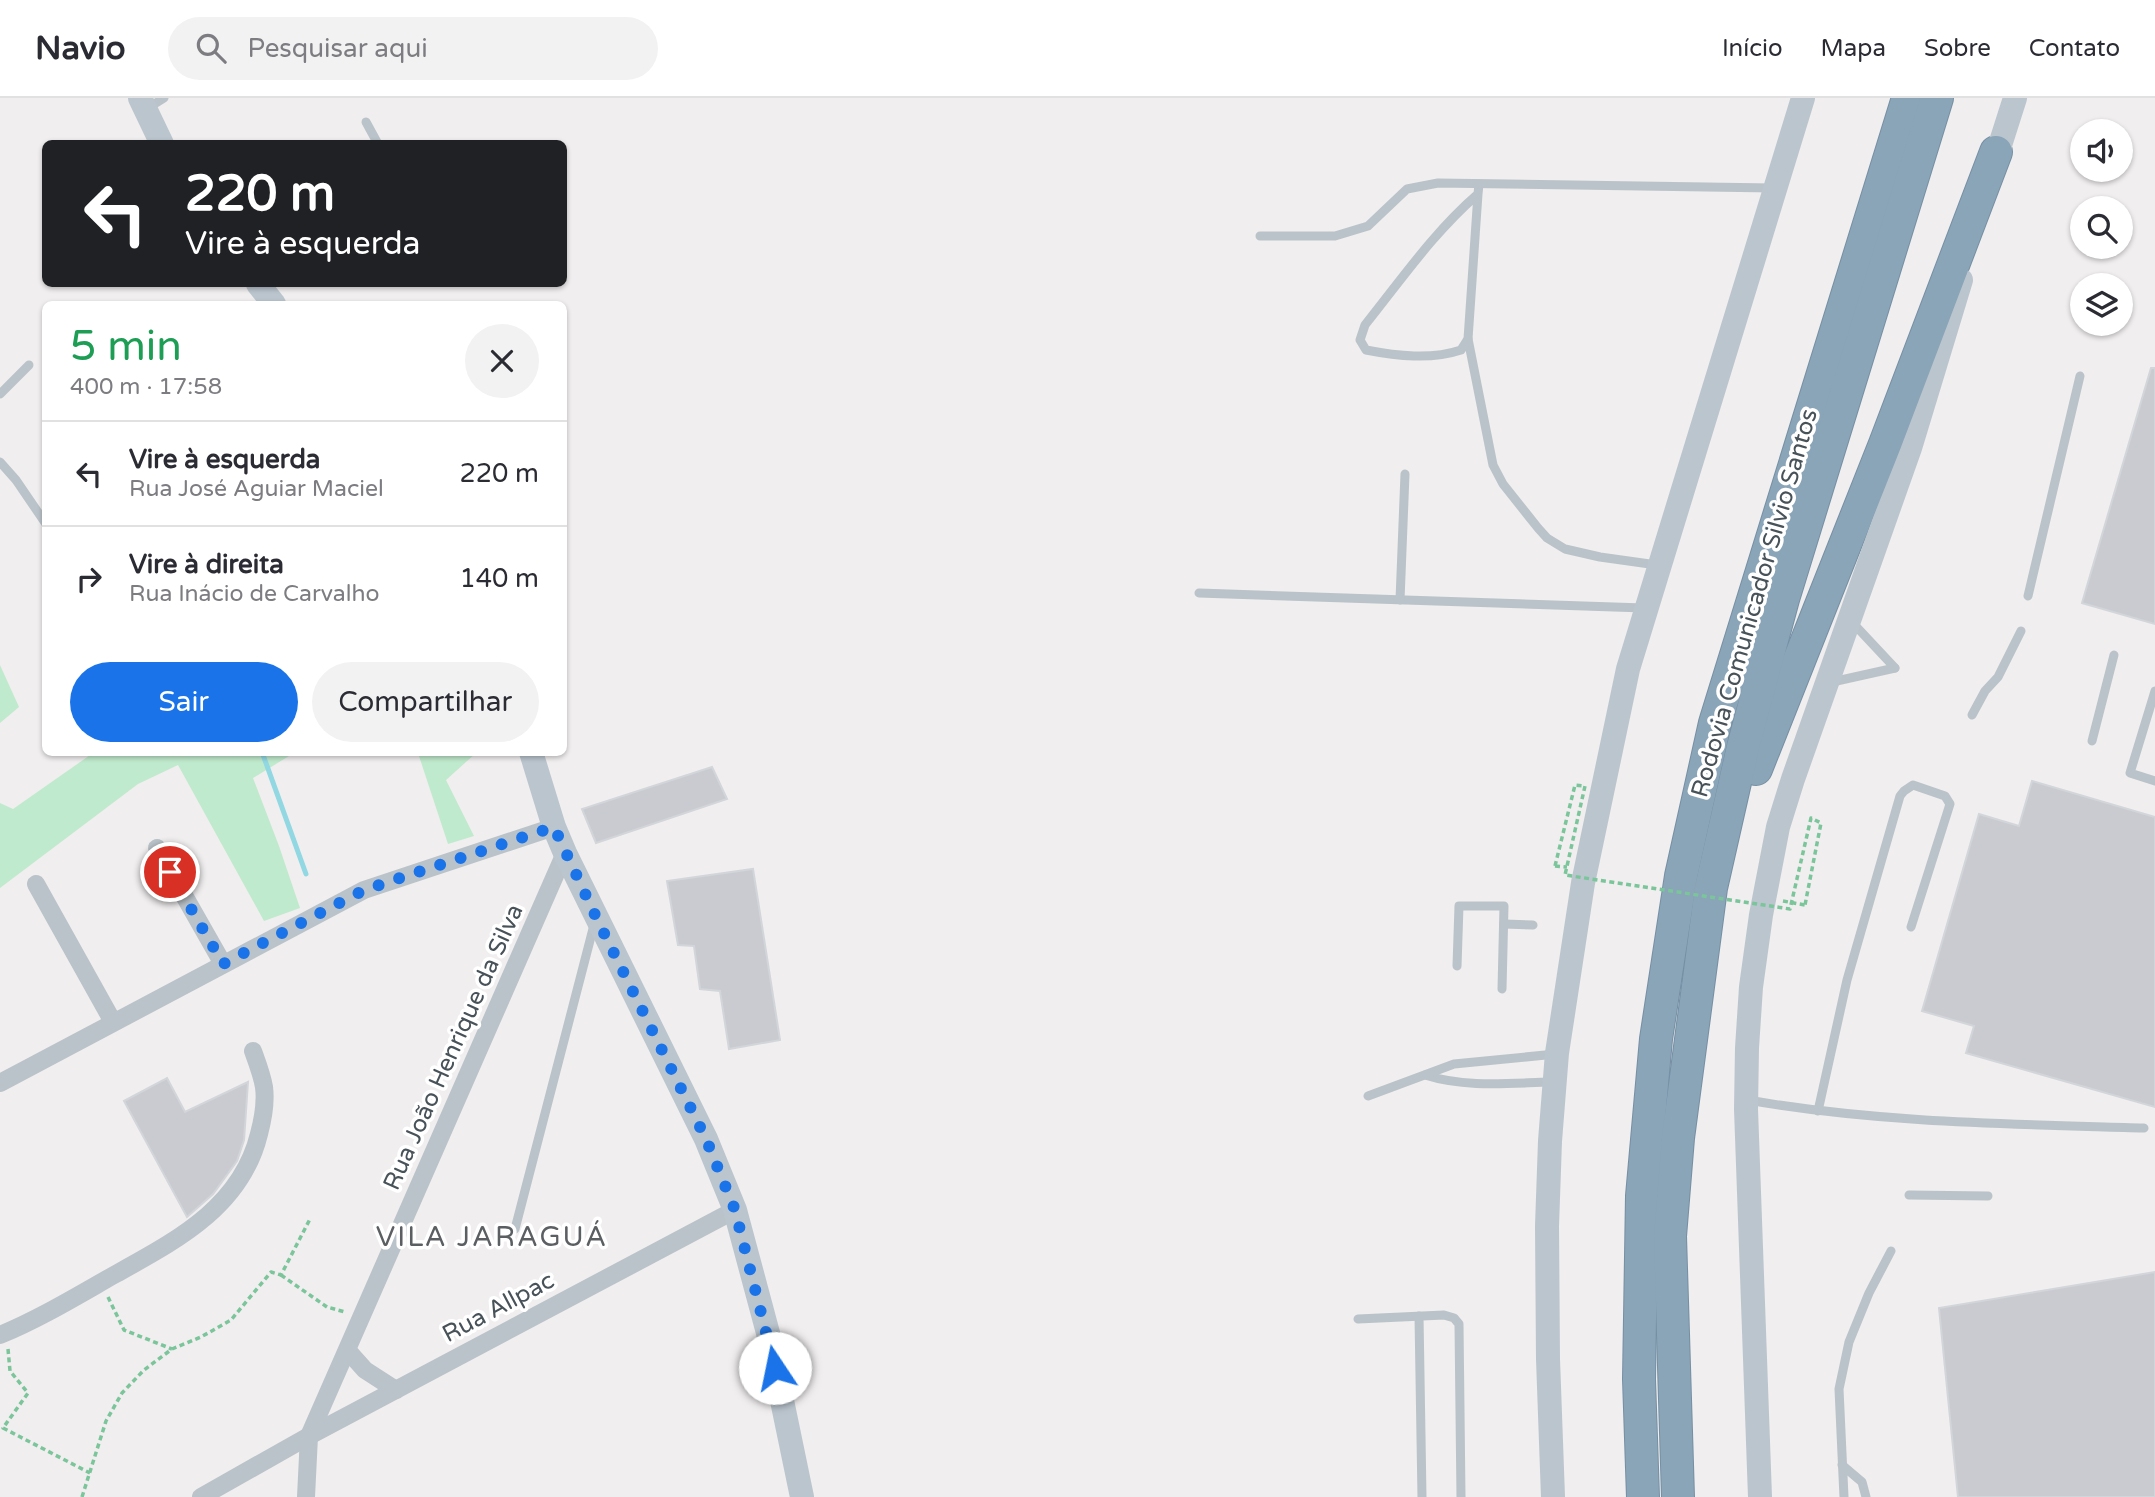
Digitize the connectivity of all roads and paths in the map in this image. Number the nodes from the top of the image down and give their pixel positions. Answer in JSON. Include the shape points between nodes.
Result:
{"nodes":[{"id":1,"x":1802,"y":98,"type":"edge"},
{"id":2,"x":1908,"y":98,"type":"edge"},
{"id":3,"x":1937,"y":98,"type":"edge"},
{"id":4,"x":2015,"y":98,"type":"edge"},
{"id":5,"x":150,"y":102,"type":"edge"},
{"id":6,"x":366,"y":122,"type":"dead end"},
{"id":7,"x":161,"y":140,"type":"edge"},
{"id":8,"x":376,"y":140,"type":"edge"},
{"id":9,"x":1997,"y":152,"type":"junction"},
{"id":10,"x":1775,"y":188,"type":"junction"},
{"id":11,"x":1478,"y":189,"type":"junction"},
{"id":12,"x":1260,"y":236,"type":"dead end"},
{"id":13,"x":260,"y":287,"type":"edge"},
{"id":14,"x":272,"y":301,"type":"edge"},
{"id":15,"x":1468,"y":339,"type":"junction"},
{"id":16,"x":29,"y":365,"type":"dead end"},
{"id":17,"x":2080,"y":376,"type":"dead end"},
{"id":18,"x":0,"y":394,"type":"edge"},
{"id":19,"x":0,"y":462,"type":"edge"},
{"id":20,"x":1405,"y":474,"type":"dead end"},
{"id":21,"x":42,"y":518,"type":"edge"},
{"id":22,"x":1658,"y":565,"type":"junction"},
{"id":23,"x":1199,"y":593,"type":"dead end"},
{"id":24,"x":2028,"y":596,"type":"dead end"},
{"id":25,"x":1400,"y":600,"type":"junction"},
{"id":26,"x":1646,"y":608,"type":"junction"},
{"id":27,"x":1850,"y":620,"type":"junction"},
{"id":28,"x":2021,"y":631,"type":"dead end"},
{"id":29,"x":2114,"y":656,"type":"dead end"},
{"id":30,"x":1827,"y":683,"type":"junction"},
{"id":31,"x":2155,"y":691,"type":"edge"},
{"id":32,"x":1972,"y":715,"type":"dead end"},
{"id":33,"x":2092,"y":741,"type":"dead end"},
{"id":34,"x":532,"y":756,"type":"edge"},
{"id":35,"x":2155,"y":781,"type":"edge"},
{"id":36,"x":554,"y":827,"type":"junction"},
{"id":37,"x":157,"y":848,"type":"dead end"},
{"id":38,"x":565,"y":853,"type":"junction"},
{"id":39,"x":1555,"y":866,"type":"dead end"},
{"id":40,"x":36,"y":884,"type":"dead end"},
{"id":41,"x":1711,"y":888,"type":"junction"},
{"id":42,"x":1805,"y":905,"type":"dead end"},
{"id":43,"x":596,"y":917,"type":"junction"},
{"id":44,"x":1504,"y":924,"type":"junction"},
{"id":45,"x":1533,"y":925,"type":"dead end"},
{"id":46,"x":1911,"y":927,"type":"dead end"},
{"id":47,"x":223,"y":964,"type":"junction"},
{"id":48,"x":1457,"y":966,"type":"dead end"},
{"id":49,"x":1502,"y":989,"type":"dead end"},
{"id":50,"x":113,"y":1022,"type":"junction"},
{"id":51,"x":253,"y":1051,"type":"dead end"},
{"id":52,"x":1557,"y":1053,"type":"junction"},
{"id":53,"x":1425,"y":1075,"type":"junction"},
{"id":54,"x":2,"y":1078,"type":"edge"},
{"id":55,"x":1555,"y":1082,"type":"junction"},
{"id":56,"x":1368,"y":1096,"type":"dead end"},
{"id":57,"x":1746,"y":1099,"type":"junction"},
{"id":58,"x":1818,"y":1111,"type":"junction"},
{"id":59,"x":2144,"y":1128,"type":"dead end"},
{"id":60,"x":1909,"y":1195,"type":"dead end"},
{"id":61,"x":1988,"y":1196,"type":"dead end"},
{"id":62,"x":735,"y":1210,"type":"junction"},
{"id":63,"x":310,"y":1219,"type":"dead end"},
{"id":64,"x":514,"y":1229,"type":"dead end"},
{"id":65,"x":1891,"y":1251,"type":"dead end"},
{"id":66,"x":281,"y":1275,"type":"junction"},
{"id":67,"x":102,"y":1282,"type":"junction"},
{"id":68,"x":362,"y":1316,"type":"junction"},
{"id":69,"x":1419,"y":1316,"type":"junction"},
{"id":70,"x":1358,"y":1319,"type":"dead end"},
{"id":71,"x":3,"y":1334,"type":"edge"},
{"id":72,"x":172,"y":1349,"type":"junction"},
{"id":73,"x":348,"y":1351,"type":"junction"},
{"id":74,"x":396,"y":1390,"type":"junction"},
{"id":75,"x":309,"y":1436,"type":"junction"},
{"id":76,"x":1842,"y":1465,"type":"junction"},
{"id":77,"x":90,"y":1473,"type":"junction"},
{"id":78,"x":1643,"y":1495,"type":"edge"},
{"id":79,"x":82,"y":1497,"type":"edge"},
{"id":80,"x":201,"y":1497,"type":"edge"},
{"id":81,"x":306,"y":1497,"type":"edge"},
{"id":82,"x":802,"y":1497,"type":"edge"},
{"id":83,"x":1422,"y":1497,"type":"edge"},
{"id":84,"x":1461,"y":1497,"type":"edge"},
{"id":85,"x":1553,"y":1497,"type":"edge"},
{"id":86,"x":1678,"y":1497,"type":"edge"},
{"id":87,"x":1760,"y":1497,"type":"edge"},
{"id":88,"x":1844,"y":1497,"type":"edge"},
{"id":89,"x":1866,"y":1497,"type":"edge"}],
"edges":[{"from":1,"to":10,"type":"main road"},
{"from":2,"to":78,"type":"highway","name":"Rodovia Comunicador Silvio Santos","via":[[1719,710],[1681,876],[1656,1039],[1642,1196],[1639,1379]]},
{"from":3,"to":41,"type":"highway","name":"Rodovia Comunicador Silvio Santos","via":[[1783,599]]},
{"from":4,"to":9,"type":"main road"},
{"from":5,"to":7,"type":"main road"},
{"from":6,"to":8,"type":"lane"},
{"from":9,"to":27,"type":"main road","via":[[1941,352]]},
{"from":9,"to":41,"type":"highway"},
{"from":10,"to":11,"type":"lane"},
{"from":10,"to":22,"type":"main road"},
{"from":11,"to":12,"type":"lane","via":[[1438,183],[1407,189],[1368,226],[1335,236]]},
{"from":11,"to":15,"type":"lane"},
{"from":11,"to":15,"type":"lane","via":[[1365,325],[1360,340],[1366,350],[1384,354],[1443,356],[1461,350]]},
{"from":13,"to":14,"type":"main road"},
{"from":15,"to":22,"type":"lane","via":[[1493,465],[1538,528],[1565,549]]},
{"from":16,"to":18,"type":"lane"},
{"from":17,"to":24,"type":"lane"},
{"from":19,"to":21,"type":"lane"},
{"from":20,"to":25,"type":"lane"},
{"from":22,"to":26,"type":"main road"},
{"from":23,"to":25,"type":"lane"},
{"from":25,"to":26,"type":"lane"},
{"from":26,"to":52,"type":"main road","via":[[1618,709],[1585,870]]},
{"from":27,"to":30,"type":"main road"},
{"from":27,"to":30,"type":"lane","via":[[1895,668]]},
{"from":28,"to":32,"type":"lane"},
{"from":29,"to":33,"type":"lane"},
{"from":30,"to":57,"type":"main road","via":[[1778,827],[1766,885],[1751,987]]},
{"from":31,"to":35,"type":"lane","via":[[2130,773]]},
{"from":34,"to":36,"type":"main road"},
{"from":36,"to":38,"type":"main road"},
{"from":36,"to":47,"type":"street","via":[[364,890]]},
{"from":37,"to":47,"type":"street"},
{"from":38,"to":43,"type":"main road"},
{"from":38,"to":68,"type":"street","name":"Rua João Henrique da Silva"},
{"from":39,"to":42,"type":"path","bridge":true,"via":[[1575,785],[1585,786],[1565,875],[1790,909],[1811,818],[1821,823]]},
{"from":40,"to":50,"type":"street"},
{"from":41,"to":86,"type":"highway","name":"Rodovia Comunicador Silvio Santos","via":[[1678,1138],[1670,1236]]},
{"from":43,"to":62,"type":"main road","via":[[706,1139]]},
{"from":43,"to":64,"type":"lane"},
{"from":44,"to":45,"type":"lane"},
{"from":44,"to":48,"type":"lane","via":[[1504,906],[1459,906]]},
{"from":44,"to":49,"type":"lane"},
{"from":46,"to":58,"type":"lane","via":[[1950,804],[1945,796],[1913,785],[1900,796],[1847,981]]},
{"from":47,"to":50,"type":"street"},
{"from":50,"to":54,"type":"street"},
{"from":51,"to":67,"type":"street","via":[[264,1087],[263,1116],[257,1144],[241,1178],[210,1214]]},
{"from":52,"to":53,"type":"lane","via":[[1454,1064]]},
{"from":52,"to":55,"type":"main road"},
{"from":53,"to":55,"type":"lane","via":[[1466,1084]]},
{"from":53,"to":56,"type":"lane"},
{"from":55,"to":85,"type":"main road","via":[[1547,1226]]},
{"from":57,"to":58,"type":"lane"},
{"from":57,"to":87,"type":"main road"},
{"from":58,"to":59,"type":"lane","via":[[1933,1121]]},
{"from":60,"to":61,"type":"lane"},
{"from":62,"to":74,"type":"street","name":"Rua Allpac"},
{"from":62,"to":82,"type":"main road","via":[[768,1333]]},
{"from":63,"to":66,"type":"path"},
{"from":65,"to":76,"type":"lane","via":[[1849,1342],[1839,1389]]},
{"from":66,"to":68,"type":"path","via":[[327,1307]]},
{"from":66,"to":72,"type":"path","via":[[271,1272],[232,1320]]},
{"from":67,"to":71,"type":"street"},
{"from":67,"to":72,"type":"path","via":[[124,1330]]},
{"from":68,"to":73,"type":"street","name":"Rua João Henrique da Silva"},
{"from":69,"to":70,"type":"lane"},
{"from":69,"to":83,"type":"lane"},
{"from":69,"to":84,"type":"lane","via":[[1449,1316],[1459,1324]]},
{"from":71,"to":77,"type":"path","via":[[10,1371],[28,1393],[3,1428]]},
{"from":72,"to":77,"type":"path","via":[[122,1393],[106,1422]]},
{"from":73,"to":74,"type":"street","via":[[365,1370]]},
{"from":73,"to":75,"type":"street","name":"Rua João Henrique da Silva"},
{"from":74,"to":75,"type":"street","name":"Rua Allpac"},
{"from":75,"to":80,"type":"street","name":"Rua Allpac"},
{"from":75,"to":81,"type":"street","name":"Rua João Henrique da Silva"},
{"from":76,"to":88,"type":"lane"},
{"from":76,"to":89,"type":"lane","via":[[1862,1482]]},
{"from":77,"to":79,"type":"path"}]}
